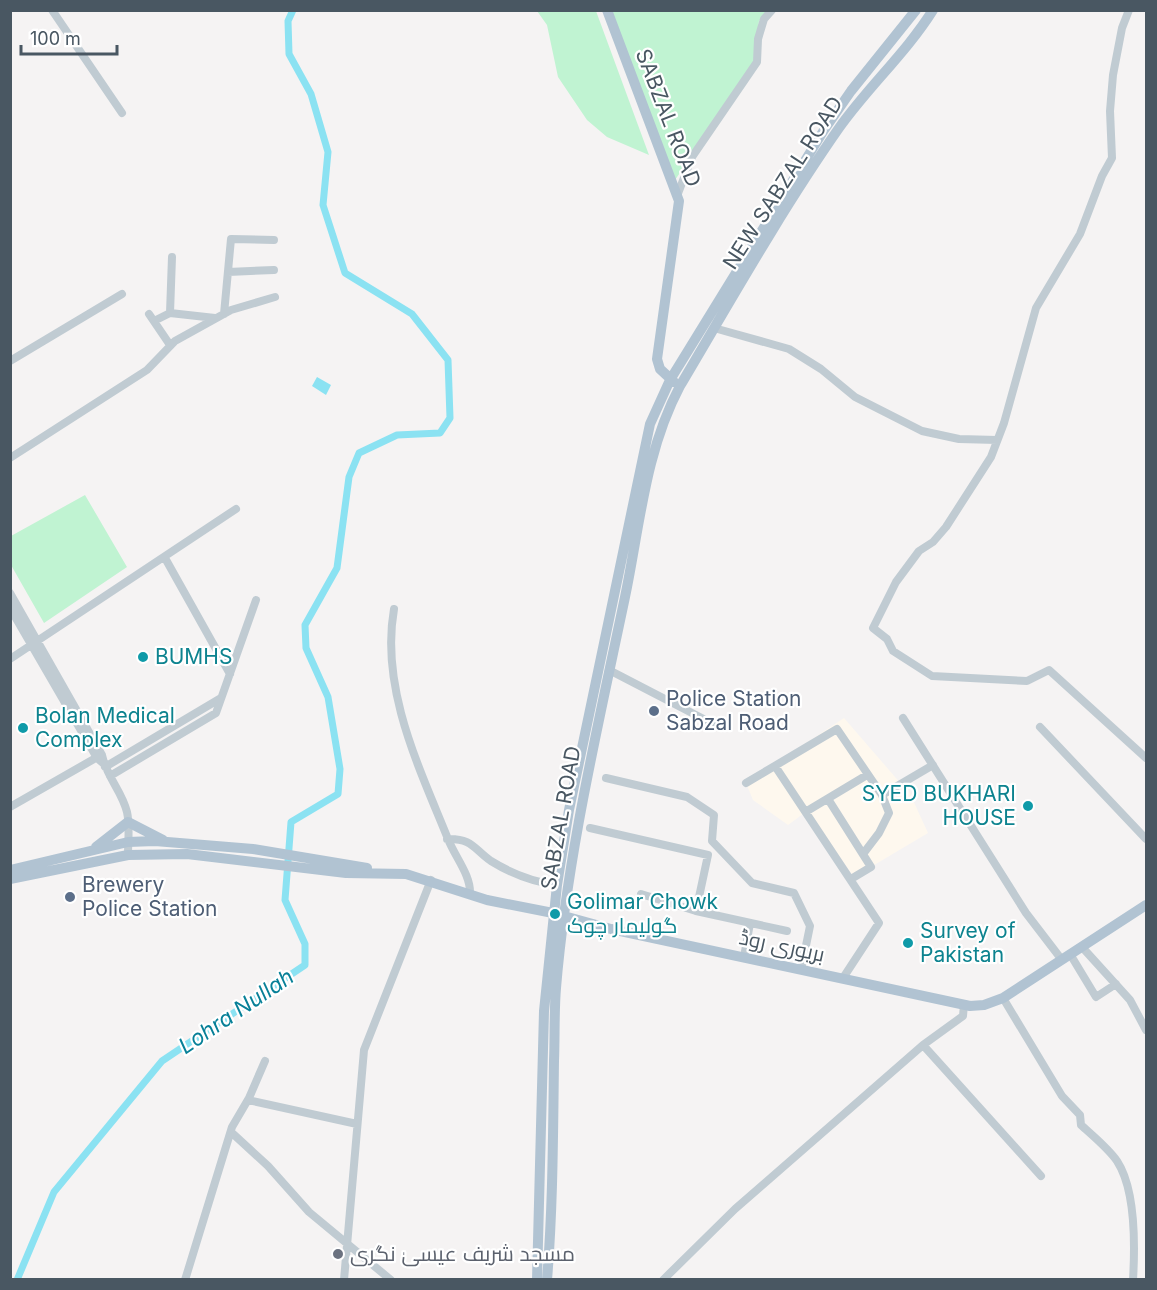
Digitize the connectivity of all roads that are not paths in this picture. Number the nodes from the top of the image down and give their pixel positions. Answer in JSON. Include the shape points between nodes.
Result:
{"nodes":[{"id":1,"x":52,"y":10,"type":"edge"},
{"id":2,"x":607,"y":10,"type":"edge"},
{"id":3,"x":772,"y":10,"type":"edge"},
{"id":4,"x":916,"y":10,"type":"edge"},
{"id":5,"x":933,"y":10,"type":"edge"},
{"id":6,"x":1129,"y":10,"type":"edge"},
{"id":7,"x":122,"y":113,"type":"dead end"},
{"id":8,"x":677,"y":195,"type":"junction"},
{"id":9,"x":274,"y":240,"type":"dead end"},
{"id":10,"x":172,"y":257,"type":"dead end"},
{"id":11,"x":274,"y":270,"type":"dead end"},
{"id":12,"x":228,"y":272,"type":"junction"},
{"id":13,"x":122,"y":294,"type":"dead end"},
{"id":14,"x":275,"y":297,"type":"dead end"},
{"id":15,"x":170,"y":313,"type":"junction"},
{"id":16,"x":220,"y":316,"type":"junction"},
{"id":17,"x":714,"y":328,"type":"junction"},
{"id":18,"x":170,"y":345,"type":"junction"},
{"id":19,"x":10,"y":361,"type":"edge"},
{"id":20,"x":675,"y":383,"type":"junction"},
{"id":21,"x":997,"y":440,"type":"junction"},
{"id":22,"x":10,"y":458,"type":"edge"},
{"id":23,"x":236,"y":509,"type":"dead end"},
{"id":24,"x":165,"y":558,"type":"junction"},
{"id":25,"x":10,"y":593,"type":"edge"},
{"id":26,"x":256,"y":600,"type":"dead end"},
{"id":27,"x":10,"y":608,"type":"edge"},
{"id":28,"x":394,"y":609,"type":"dead end"},
{"id":29,"x":36,"y":644,"type":"junction"},
{"id":30,"x":10,"y":659,"type":"edge"},
{"id":31,"x":609,"y":670,"type":"junction"},
{"id":32,"x":230,"y":674,"type":"junction"},
{"id":33,"x":600,"y":689,"type":"junction"},
{"id":34,"x":221,"y":698,"type":"junction"},
{"id":35,"x":903,"y":718,"type":"dead end"},
{"id":36,"x":719,"y":727,"type":"dead end"},
{"id":37,"x":1041,"y":728,"type":"dead end"},
{"id":38,"x":100,"y":756,"type":"junction"},
{"id":39,"x":1146,"y":758,"type":"edge"},
{"id":40,"x":933,"y":765,"type":"junction"},
{"id":41,"x":105,"y":766,"type":"junction"},
{"id":42,"x":775,"y":766,"type":"junction"},
{"id":43,"x":867,"y":775,"type":"junction"},
{"id":44,"x":110,"y":776,"type":"junction"},
{"id":45,"x":606,"y":778,"type":"dead end"},
{"id":46,"x":746,"y":783,"type":"dead end"},
{"id":47,"x":882,"y":795,"type":"junction"},
{"id":48,"x":828,"y":799,"type":"junction"},
{"id":49,"x":10,"y":807,"type":"edge"},
{"id":50,"x":807,"y":811,"type":"junction"},
{"id":51,"x":128,"y":822,"type":"junction"},
{"id":52,"x":590,"y":828,"type":"dead end"},
{"id":53,"x":447,"y":839,"type":"junction"},
{"id":54,"x":1146,"y":839,"type":"edge"},
{"id":55,"x":166,"y":841,"type":"junction"},
{"id":56,"x":128,"y":842,"type":"junction"},
{"id":57,"x":91,"y":851,"type":"junction"},
{"id":58,"x":252,"y":854,"type":"junction"},
{"id":59,"x":128,"y":855,"type":"junction"},
{"id":60,"x":863,"y":855,"type":"junction"},
{"id":61,"x":10,"y":870,"type":"edge"},
{"id":62,"x":10,"y":879,"type":"edge"},
{"id":63,"x":851,"y":879,"type":"junction"},
{"id":64,"x":431,"y":880,"type":"junction"},
{"id":65,"x":556,"y":885,"type":"junction"},
{"id":66,"x":470,"y":894,"type":"junction"},
{"id":67,"x":641,"y":894,"type":"dead end"},
{"id":68,"x":1146,"y":907,"type":"edge"},
{"id":69,"x":696,"y":910,"type":"junction"},
{"id":70,"x":559,"y":914,"type":"junction"},
{"id":71,"x":750,"y":923,"type":"junction"},
{"id":72,"x":787,"y":931,"type":"dead end"},
{"id":73,"x":1082,"y":947,"type":"junction"},
{"id":74,"x":744,"y":957,"type":"junction"},
{"id":75,"x":1066,"y":957,"type":"junction"},
{"id":76,"x":801,"y":970,"type":"junction"},
{"id":77,"x":843,"y":978,"type":"junction"},
{"id":78,"x":1116,"y":984,"type":"junction"},
{"id":79,"x":1003,"y":998,"type":"junction"},
{"id":80,"x":964,"y":1004,"type":"junction"},
{"id":81,"x":1146,"y":1030,"type":"edge"},
{"id":82,"x":923,"y":1045,"type":"junction"},
{"id":83,"x":265,"y":1061,"type":"dead end"},
{"id":84,"x":248,"y":1100,"type":"junction"},
{"id":85,"x":357,"y":1124,"type":"junction"},
{"id":86,"x":231,"y":1132,"type":"junction"},
{"id":87,"x":546,"y":1172,"type":"junction"},
{"id":88,"x":1041,"y":1176,"type":"dead end"},
{"id":89,"x":347,"y":1241,"type":"junction"},
{"id":90,"x":185,"y":1280,"type":"edge"},
{"id":91,"x":344,"y":1280,"type":"edge"},
{"id":92,"x":391,"y":1280,"type":"edge"},
{"id":93,"x":537,"y":1280,"type":"edge"},
{"id":94,"x":547,"y":1280,"type":"edge"},
{"id":95,"x":663,"y":1280,"type":"edge"},
{"id":96,"x":1133,"y":1280,"type":"edge"}],
"edges":[{"from":1,"to":7,"type":"street"},
{"from":2,"to":8,"type":"main road","name":"SABZAL ROAD"},
{"from":3,"to":8,"type":"street","via":[[764,19],[758,39],[757,62],[692,157]]},
{"from":4,"to":20,"type":"main road","name":"NEW SABZAL ROAD","via":[[824,130]]},
{"from":5,"to":17,"type":"main road","name":"NEW SABZAL ROAD","via":[[834,135]]},
{"from":6,"to":21,"type":"street","via":[[1113,75],[1112,158],[1080,234],[1036,308]]},
{"from":8,"to":20,"type":"main road","name":"SABZAL ROAD","via":[[679,214],[657,358],[660,369]]},
{"from":9,"to":12,"type":"street","via":[[231,239]]},
{"from":10,"to":15,"type":"street"},
{"from":11,"to":12,"type":"street"},
{"from":12,"to":16,"type":"street"},
{"from":13,"to":19,"type":"street"},
{"from":14,"to":16,"type":"street"},
{"from":15,"to":16,"type":"street"},
{"from":15,"to":18,"type":"street","via":[[152,317]]},
{"from":16,"to":18,"type":"street"},
{"from":17,"to":20,"type":"main road","name":"NEW SABZAL ROAD"},
{"from":17,"to":21,"type":"street","via":[[789,349],[855,396],[922,431],[959,439]]},
{"from":18,"to":22,"type":"street","via":[[147,370]]},
{"from":20,"to":31,"type":"main road","name":"SABZAL ROAD","via":[[659,429],[638,517]]},
{"from":20,"to":33,"type":"main road","name":"SABZAL ROAD","via":[[650,424]]},
{"from":21,"to":39,"type":"street","via":[[977,481],[946,527],[919,551],[896,582],[873,628],[887,639],[893,651],[932,676],[1027,681],[1049,670]]},
{"from":23,"to":24,"type":"street"},
{"from":24,"to":29,"type":"street"},
{"from":24,"to":32,"type":"street"},
{"from":25,"to":29,"type":"street"},
{"from":26,"to":32,"type":"street"},
{"from":27,"to":29,"type":"street"},
{"from":28,"to":53,"type":"street","via":[[390,649],[395,684],[408,737]]},
{"from":29,"to":30,"type":"street"},
{"from":29,"to":38,"type":"street"},
{"from":31,"to":33,"type":"main road","name":"SABZAL ROAD"},
{"from":31,"to":36,"type":"street"},
{"from":32,"to":34,"type":"street"},
{"from":33,"to":65,"type":"main road","name":"SABZAL ROAD"},
{"from":33,"to":70,"type":"main road","name":"SABZAL ROAD"},
{"from":34,"to":41,"type":"street"},
{"from":34,"to":44,"type":"street","via":[[216,714]]},
{"from":35,"to":40,"type":"street"},
{"from":37,"to":54,"type":"street"},
{"from":38,"to":41,"type":"street"},
{"from":38,"to":49,"type":"street"},
{"from":40,"to":47,"type":"street"},
{"from":40,"to":75,"type":"street","via":[[1026,913]]},
{"from":41,"to":44,"type":"street"},
{"from":42,"to":43,"type":"street","via":[[837,729]]},
{"from":42,"to":46,"type":"street"},
{"from":42,"to":50,"type":"street"},
{"from":43,"to":47,"type":"street"},
{"from":43,"to":48,"type":"street"},
{"from":44,"to":51,"type":"street","via":[[124,802]]},
{"from":45,"to":76,"type":"street","via":[[687,797],[714,815],[712,841],[752,883],[794,893],[810,926]]},
{"from":47,"to":60,"type":"street","via":[[890,813]]},
{"from":48,"to":50,"type":"street"},
{"from":48,"to":60,"type":"street"},
{"from":50,"to":63,"type":"street"},
{"from":51,"to":55,"type":"main road"},
{"from":51,"to":56,"type":"street"},
{"from":51,"to":57,"type":"main road"},
{"from":52,"to":69,"type":"street","via":[[708,855]]},
{"from":53,"to":65,"type":"street","via":[[473,843],[490,860],[531,881]]},
{"from":53,"to":66,"type":"street","via":[[470,883]]},
{"from":55,"to":56,"type":"main road"},
{"from":55,"to":58,"type":"main road"},
{"from":56,"to":57,"type":"main road"},
{"from":56,"to":59,"type":"street"},
{"from":57,"to":61,"type":"main road"},
{"from":58,"to":59,"type":"main road"},
{"from":58,"to":64,"type":"main road","name":"بریوری روڈ"},
{"from":59,"to":62,"type":"main road"},
{"from":60,"to":63,"type":"street","via":[[871,867]]},
{"from":63,"to":77,"type":"street","via":[[879,923]]},
{"from":64,"to":66,"type":"main road","name":"بریوری روڈ"},
{"from":64,"to":85,"type":"street","via":[[364,1050]]},
{"from":65,"to":70,"type":"main road","name":"SABZAL ROAD"},
{"from":66,"to":70,"type":"main road","name":"بریوری روڈ"},
{"from":67,"to":69,"type":"street"},
{"from":68,"to":73,"type":"main road","name":"بریوری روڈ"},
{"from":69,"to":71,"type":"street"},
{"from":70,"to":74,"type":"main road","name":"بریوری روڈ"},
{"from":70,"to":87,"type":"main road","name":"SABZAL ROAD"},
{"from":71,"to":72,"type":"street"},
{"from":71,"to":74,"type":"street"},
{"from":73,"to":75,"type":"main road","name":"بریوری روڈ"},
{"from":73,"to":78,"type":"street"},
{"from":74,"to":76,"type":"main road","name":"بریوری روڈ"},
{"from":75,"to":78,"type":"street","via":[[1096,997]]},
{"from":75,"to":79,"type":"main road","name":"بریوری روڈ"},
{"from":76,"to":77,"type":"main road","name":"بریوری روڈ"},
{"from":77,"to":80,"type":"main road","name":"بریوری روڈ"},
{"from":78,"to":81,"type":"street"},
{"from":79,"to":80,"type":"main road","name":"بریوری روڈ","via":[[984,1005]]},
{"from":79,"to":96,"type":"street","via":[[1062,1096],[1080,1115],[1081,1125],[1116,1159],[1125,1175],[1135,1251]]},
{"from":80,"to":82,"type":"street","via":[[963,1016]]},
{"from":82,"to":88,"type":"street"},
{"from":82,"to":95,"type":"street","via":[[735,1209]]},
{"from":83,"to":84,"type":"street"},
{"from":84,"to":85,"type":"street"},
{"from":84,"to":86,"type":"street"},
{"from":85,"to":89,"type":"street"},
{"from":86,"to":89,"type":"street","via":[[309,1212]]},
{"from":86,"to":90,"type":"street"},
{"from":87,"to":93,"type":"main road","name":"SABZAL ROAD"},
{"from":87,"to":94,"type":"main road","name":"SABZAL ROAD"},
{"from":89,"to":91,"type":"street"},
{"from":89,"to":92,"type":"street"}]}
